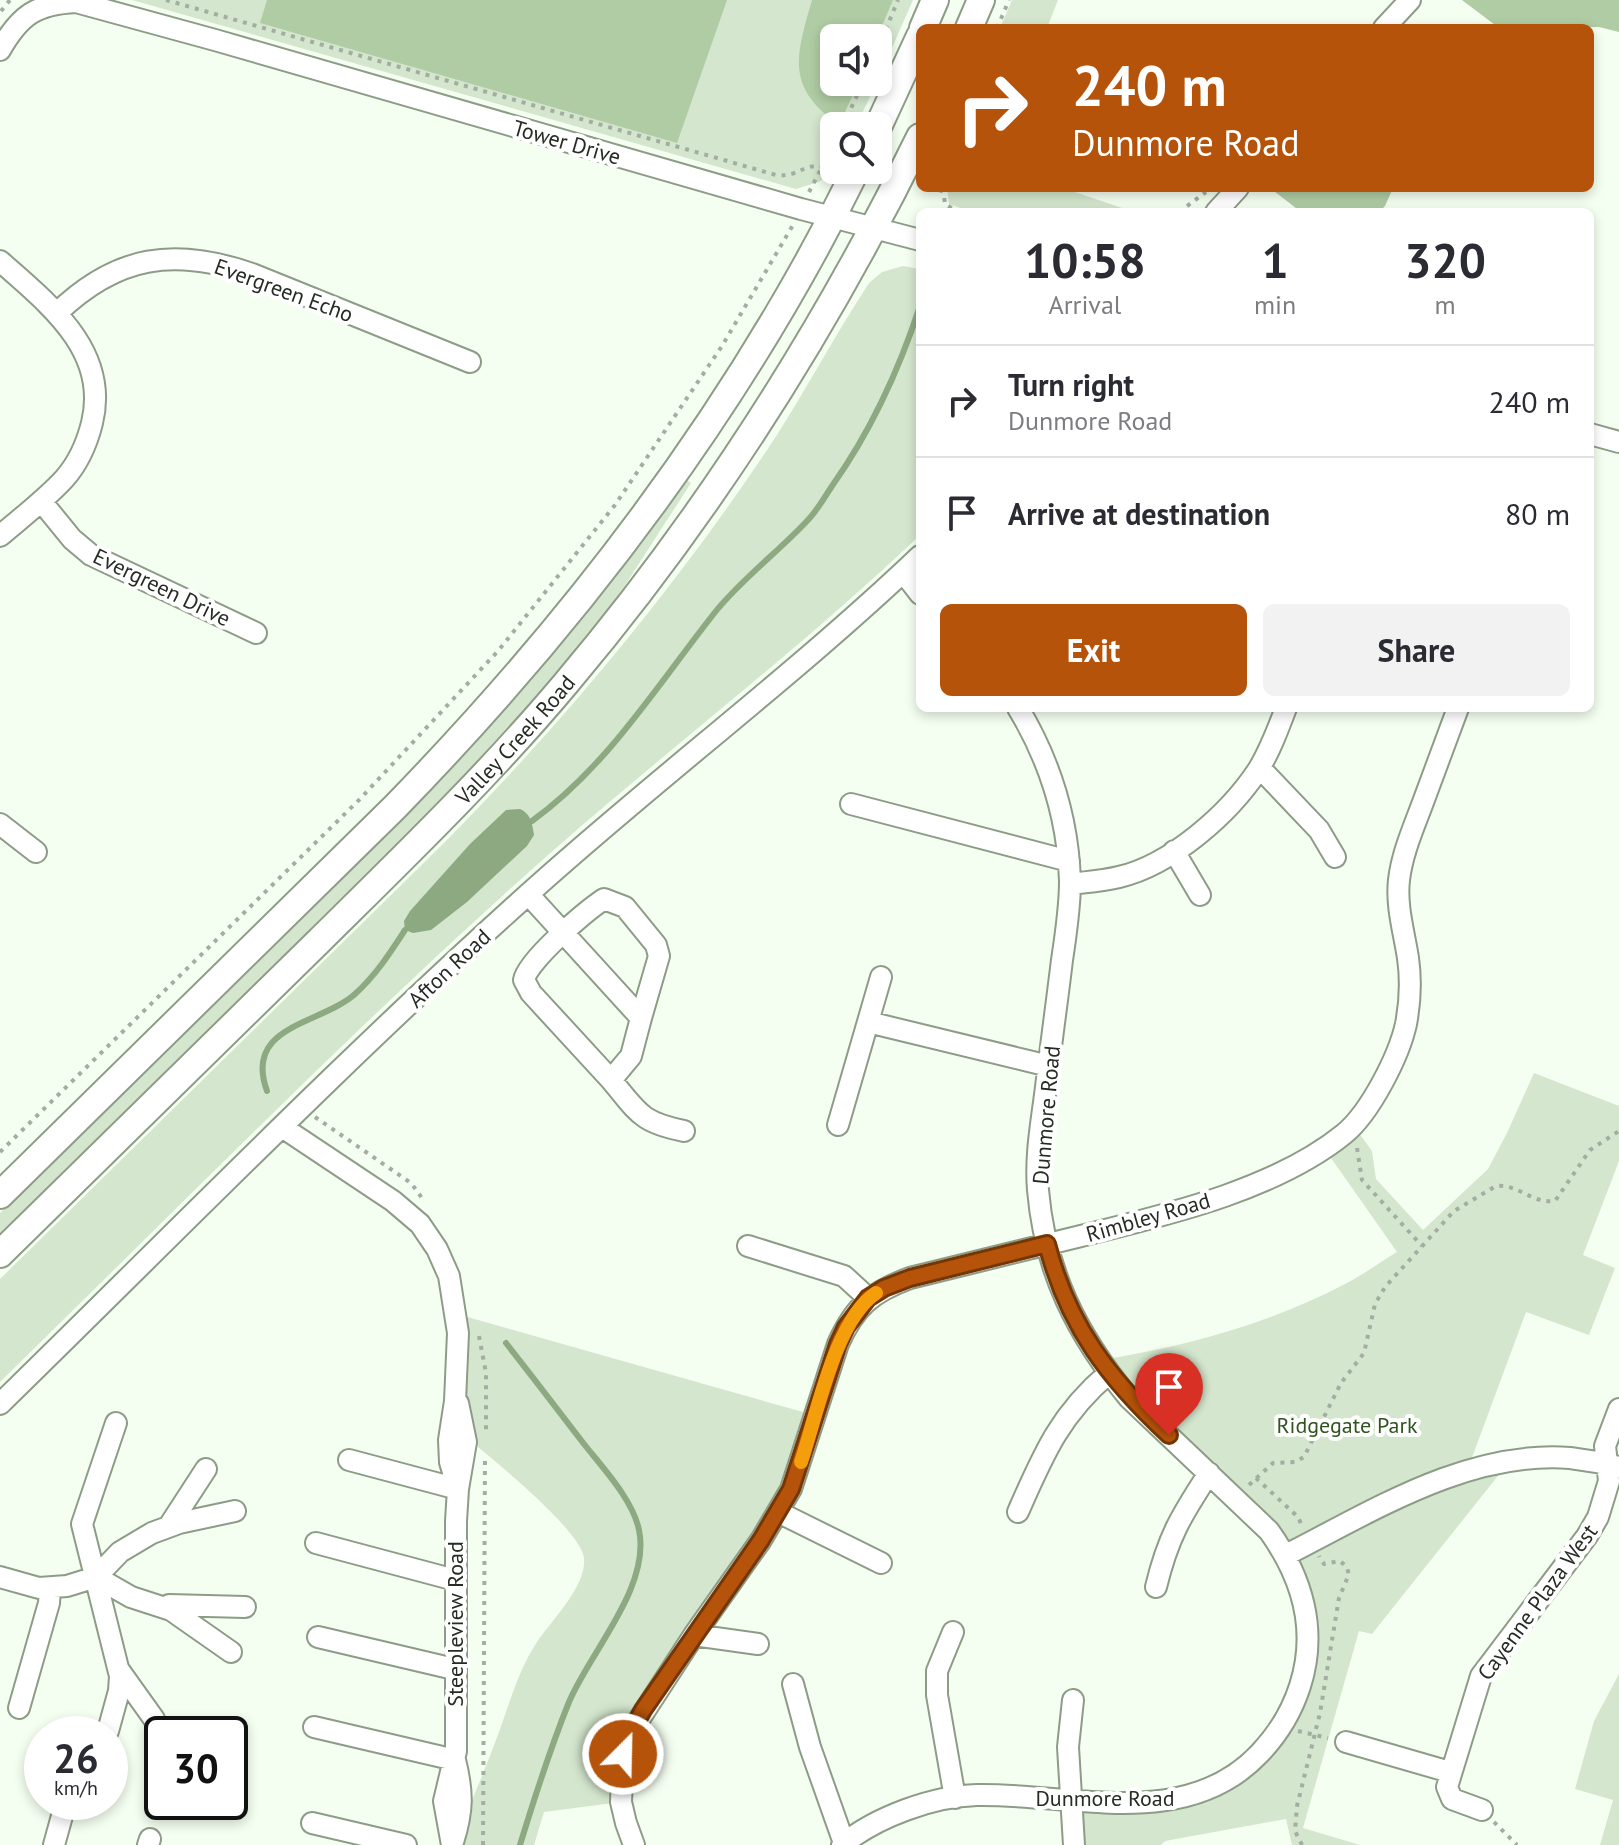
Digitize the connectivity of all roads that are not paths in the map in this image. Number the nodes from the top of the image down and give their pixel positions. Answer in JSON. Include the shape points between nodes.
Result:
{"nodes":[{"id":1,"x":935,"y":0,"type":"edge"},
{"id":2,"x":981,"y":0,"type":"edge"},
{"id":3,"x":1410,"y":0,"type":"edge"},
{"id":4,"x":925,"y":24,"type":"edge"},
{"id":5,"x":971,"y":24,"type":"edge"},
{"id":6,"x":1388,"y":24,"type":"edge"},
{"id":7,"x":916,"y":45,"type":"edge"},
{"id":8,"x":0,"y":50,"type":"edge"},
{"id":9,"x":885,"y":112,"type":"edge"},
{"id":10,"x":916,"y":145,"type":"edge"},
{"id":11,"x":849,"y":184,"type":"edge"},
{"id":12,"x":1234,"y":192,"type":"edge"},
{"id":13,"x":1220,"y":208,"type":"edge"},
{"id":14,"x":832,"y":217,"type":"junction"},
{"id":15,"x":874,"y":228,"type":"junction"},
{"id":16,"x":916,"y":239,"type":"edge"},
{"id":17,"x":0,"y":261,"type":"edge"},
{"id":18,"x":57,"y":313,"type":"junction"},
{"id":19,"x":470,"y":362,"type":"dead end"},
{"id":20,"x":1594,"y":435,"type":"edge"},
{"id":21,"x":1619,"y":442,"type":"edge"},
{"id":22,"x":41,"y":501,"type":"junction"},
{"id":23,"x":0,"y":536,"type":"edge"},
{"id":24,"x":916,"y":560,"type":"edge"},
{"id":25,"x":903,"y":572,"type":"junction"},
{"id":26,"x":916,"y":589,"type":"edge"},
{"id":27,"x":256,"y":633,"type":"dead end"},
{"id":28,"x":1020,"y":712,"type":"edge"},
{"id":29,"x":1284,"y":712,"type":"edge"},
{"id":30,"x":1457,"y":712,"type":"edge"},
{"id":31,"x":1260,"y":768,"type":"junction"},
{"id":32,"x":851,"y":804,"type":"dead end"},
{"id":33,"x":0,"y":824,"type":"edge"},
{"id":34,"x":1174,"y":851,"type":"junction"},
{"id":35,"x":36,"y":852,"type":"dead end"},
{"id":36,"x":1335,"y":857,"type":"dead end"},
{"id":37,"x":1069,"y":861,"type":"junction"},
{"id":38,"x":1070,"y":884,"type":"junction"},
{"id":39,"x":528,"y":894,"type":"junction"},
{"id":40,"x":1200,"y":895,"type":"dead end"},
{"id":41,"x":563,"y":934,"type":"junction"},
{"id":42,"x":881,"y":977,"type":"dead end"},
{"id":43,"x":641,"y":1018,"type":"junction"},
{"id":44,"x":868,"y":1022,"type":"junction"},
{"id":45,"x":1049,"y":1066,"type":"junction"},
{"id":46,"x":611,"y":1080,"type":"junction"},
{"id":47,"x":838,"y":1125,"type":"dead end"},
{"id":48,"x":282,"y":1127,"type":"junction"},
{"id":49,"x":684,"y":1131,"type":"dead end"},
{"id":50,"x":0,"y":1195,"type":"edge"},
{"id":51,"x":1047,"y":1244,"type":"junction"},
{"id":52,"x":748,"y":1246,"type":"dead end"},
{"id":53,"x":0,"y":1254,"type":"edge"},
{"id":54,"x":868,"y":1298,"type":"junction"},
{"id":55,"x":1109,"y":1373,"type":"junction"},
{"id":56,"x":0,"y":1404,"type":"edge"},
{"id":57,"x":1619,"y":1411,"type":"edge"},
{"id":58,"x":116,"y":1423,"type":"dead end"},
{"id":59,"x":349,"y":1460,"type":"dead end"},
{"id":60,"x":1613,"y":1466,"type":"edge"},
{"id":61,"x":206,"y":1469,"type":"dead end"},
{"id":62,"x":1209,"y":1473,"type":"junction"},
{"id":63,"x":458,"y":1489,"type":"junction"},
{"id":64,"x":235,"y":1511,"type":"dead end"},
{"id":65,"x":778,"y":1512,"type":"junction"},
{"id":66,"x":1018,"y":1512,"type":"dead end"},
{"id":67,"x":169,"y":1526,"type":"junction"},
{"id":68,"x":316,"y":1543,"type":"dead end"},
{"id":69,"x":1286,"y":1555,"type":"junction"},
{"id":70,"x":881,"y":1563,"type":"dead end"},
{"id":71,"x":0,"y":1577,"type":"edge"},
{"id":72,"x":96,"y":1577,"type":"junction"},
{"id":73,"x":455,"y":1580,"type":"junction"},
{"id":74,"x":1156,"y":1587,"type":"dead end"},
{"id":75,"x":50,"y":1589,"type":"junction"},
{"id":76,"x":153,"y":1603,"type":"junction"},
{"id":77,"x":245,"y":1607,"type":"dead end"},
{"id":78,"x":953,"y":1632,"type":"dead end"},
{"id":79,"x":694,"y":1635,"type":"junction"},
{"id":80,"x":318,"y":1637,"type":"dead end"},
{"id":81,"x":758,"y":1644,"type":"dead end"},
{"id":82,"x":231,"y":1652,"type":"dead end"},
{"id":83,"x":117,"y":1666,"type":"junction"},
{"id":84,"x":454,"y":1669,"type":"junction"},
{"id":85,"x":793,"y":1684,"type":"dead end"},
{"id":86,"x":1073,"y":1700,"type":"dead end"},
{"id":87,"x":19,"y":1708,"type":"dead end"},
{"id":88,"x":112,"y":1716,"type":"edge"},
{"id":89,"x":152,"y":1716,"type":"edge"},
{"id":90,"x":314,"y":1727,"type":"dead end"},
{"id":91,"x":1346,"y":1742,"type":"road end"},
{"id":92,"x":1450,"y":1772,"type":"junction"},
{"id":93,"x":955,"y":1798,"type":"junction"},
{"id":94,"x":1073,"y":1801,"type":"junction"},
{"id":95,"x":1482,"y":1810,"type":"road end"},
{"id":96,"x":61,"y":1820,"type":"edge"},
{"id":97,"x":312,"y":1823,"type":"dead end"},
{"id":98,"x":843,"y":1844,"type":"edge"},
{"id":99,"x":54,"y":1845,"type":"edge"},
{"id":100,"x":406,"y":1845,"type":"edge"},
{"id":101,"x":634,"y":1845,"type":"edge"},
{"id":102,"x":1074,"y":1845,"type":"edge"}],
"edges":[{"from":1,"to":4,"type":"main road"},
{"from":2,"to":5,"type":"main road"},
{"from":3,"to":6,"type":"street"},
{"from":7,"to":9,"type":"main road"},
{"from":8,"to":14,"type":"street","name":"Tower Drive","via":[[16,24],[33,11],[76,2]]},
{"from":10,"to":15,"type":"main road","name":"Valley Creek Road"},
{"from":11,"to":14,"type":"main road","name":"Valley Creek Road"},
{"from":12,"to":13,"type":"street"},
{"from":14,"to":15,"type":"street","name":"Tower Drive"},
{"from":14,"to":50,"type":"main road","name":"Valley Creek Road","via":[[751,357],[678,468],[525,666],[395,807]]},
{"from":15,"to":16,"type":"street","name":"Tower Drive"},
{"from":15,"to":53,"type":"main road","name":"Valley Creek Road","via":[[727,471],[566,683],[447,814]]},
{"from":17,"to":18,"type":"street"},
{"from":18,"to":19,"type":"street","name":"Evergreen Echo","via":[[107,275],[163,259],[191,258],[252,274]]},
{"from":18,"to":22,"type":"street","via":[[82,346],[90,368],[94,416],[79,457]]},
{"from":20,"to":21,"type":"street"},
{"from":22,"to":23,"type":"street"},
{"from":22,"to":27,"type":"street","name":"Evergreen Drive","via":[[91,555]]},
{"from":24,"to":25,"type":"street","name":"Afton Road"},
{"from":25,"to":26,"type":"street"},
{"from":25,"to":39,"type":"street","name":"Afton Road"},
{"from":28,"to":37,"type":"street","name":"Dunmore Road","via":[[1045,759]]},
{"from":29,"to":31,"type":"street"},
{"from":30,"to":51,"type":"street","name":"Rimbley Road","via":[[1399,878],[1410,992],[1406,1025],[1385,1077],[1347,1132],[1302,1161],[1214,1198]]},
{"from":31,"to":34,"type":"street","via":[[1229,807]]},
{"from":31,"to":36,"type":"street","via":[[1319,830]]},
{"from":32,"to":37,"type":"street"},
{"from":33,"to":35,"type":"street"},
{"from":34,"to":38,"type":"street","via":[[1121,877]]},
{"from":34,"to":40,"type":"street"},
{"from":37,"to":38,"type":"street","name":"Dunmore Road"},
{"from":38,"to":45,"type":"street","name":"Dunmore Road"},
{"from":39,"to":41,"type":"street"},
{"from":39,"to":48,"type":"street","name":"Afton Road"},
{"from":41,"to":43,"type":"street"},
{"from":41,"to":43,"type":"street","via":[[604,899],[625,907],[659,956]]},
{"from":41,"to":46,"type":"street","via":[[529,966],[524,980]]},
{"from":42,"to":44,"type":"street"},
{"from":43,"to":46,"type":"street","via":[[631,1056]]},
{"from":44,"to":45,"type":"street"},
{"from":44,"to":47,"type":"street"},
{"from":45,"to":51,"type":"street","name":"Dunmore Road","via":[[1038,1151]]},
{"from":46,"to":49,"type":"street","via":[[654,1125]]},
{"from":48,"to":56,"type":"street","name":"Afton Road"},
{"from":48,"to":63,"type":"street","name":"Steepleview Road","via":[[393,1201],[420,1224],[437,1249],[456,1305],[449,1454]]},
{"from":51,"to":54,"type":"street","name":"Rimbley Road","via":[[910,1278]]},
{"from":51,"to":55,"type":"street","name":"Dunmore Road","via":[[1076,1324]]},
{"from":52,"to":54,"type":"street","via":[[844,1276]]},
{"from":54,"to":65,"type":"street","name":"Rimbley Road","via":[[838,1344],[800,1464]]},
{"from":55,"to":62,"type":"street","name":"Dunmore Road"},
{"from":55,"to":66,"type":"street","via":[[1067,1415]]},
{"from":57,"to":60,"type":"street","name":"Cayenne Plaza West","via":[[1605,1446]]},
{"from":58,"to":72,"type":"street","via":[[82,1524]]},
{"from":59,"to":63,"type":"street"},
{"from":60,"to":69,"type":"street","via":[[1544,1458],[1466,1472],[1393,1500]]},
{"from":60,"to":92,"type":"street","name":"Cayenne Plaza West","via":[[1595,1524],[1481,1676]]},
{"from":61,"to":67,"type":"street"},
{"from":62,"to":69,"type":"street","name":"Dunmore Road","via":[[1269,1531]]},
{"from":62,"to":74,"type":"street","via":[[1176,1523]]},
{"from":63,"to":73,"type":"street","name":"Steepleview Road"},
{"from":64,"to":67,"type":"street"},
{"from":65,"to":70,"type":"street"},
{"from":65,"to":79,"type":"street","name":"Rimbley Road"},
{"from":67,"to":72,"type":"street","via":[[120,1552]]},
{"from":68,"to":73,"type":"street"},
{"from":69,"to":94,"type":"street","name":"Dunmore Road","via":[[1301,1588],[1308,1647],[1297,1696],[1272,1740],[1241,1771],[1195,1795],[1168,1802]]},
{"from":71,"to":75,"type":"street"},
{"from":72,"to":75,"type":"street"},
{"from":72,"to":76,"type":"street"},
{"from":72,"to":83,"type":"street"},
{"from":73,"to":84,"type":"street","name":"Steepleview Road"},
{"from":75,"to":87,"type":"street"},
{"from":76,"to":77,"type":"street"},
{"from":76,"to":82,"type":"street"},
{"from":78,"to":93,"type":"street","via":[[937,1671],[937,1695]]},
{"from":79,"to":81,"type":"street"},
{"from":79,"to":101,"type":"street","name":"Rimbley Road","via":[[643,1710],[623,1754],[621,1802]]},
{"from":80,"to":84,"type":"street"},
{"from":83,"to":88,"type":"street","via":[[120,1689]]},
{"from":83,"to":89,"type":"street"},
{"from":84,"to":90,"type":"street","name":"Steepleview Road","via":[[455,1760]]},
{"from":85,"to":98,"type":"street"},
{"from":86,"to":94,"type":"street","via":[[1068,1747]]},
{"from":91,"to":92,"type":"street"},
{"from":92,"to":95,"type":"street","via":[[1449,1796]]},
{"from":93,"to":94,"type":"street","name":"Dunmore Road"},
{"from":93,"to":98,"type":"street","name":"Dunmore Road","via":[[929,1801]]},
{"from":94,"to":102,"type":"street"},
{"from":96,"to":99,"type":"street"},
{"from":97,"to":100,"type":"street"}]}
